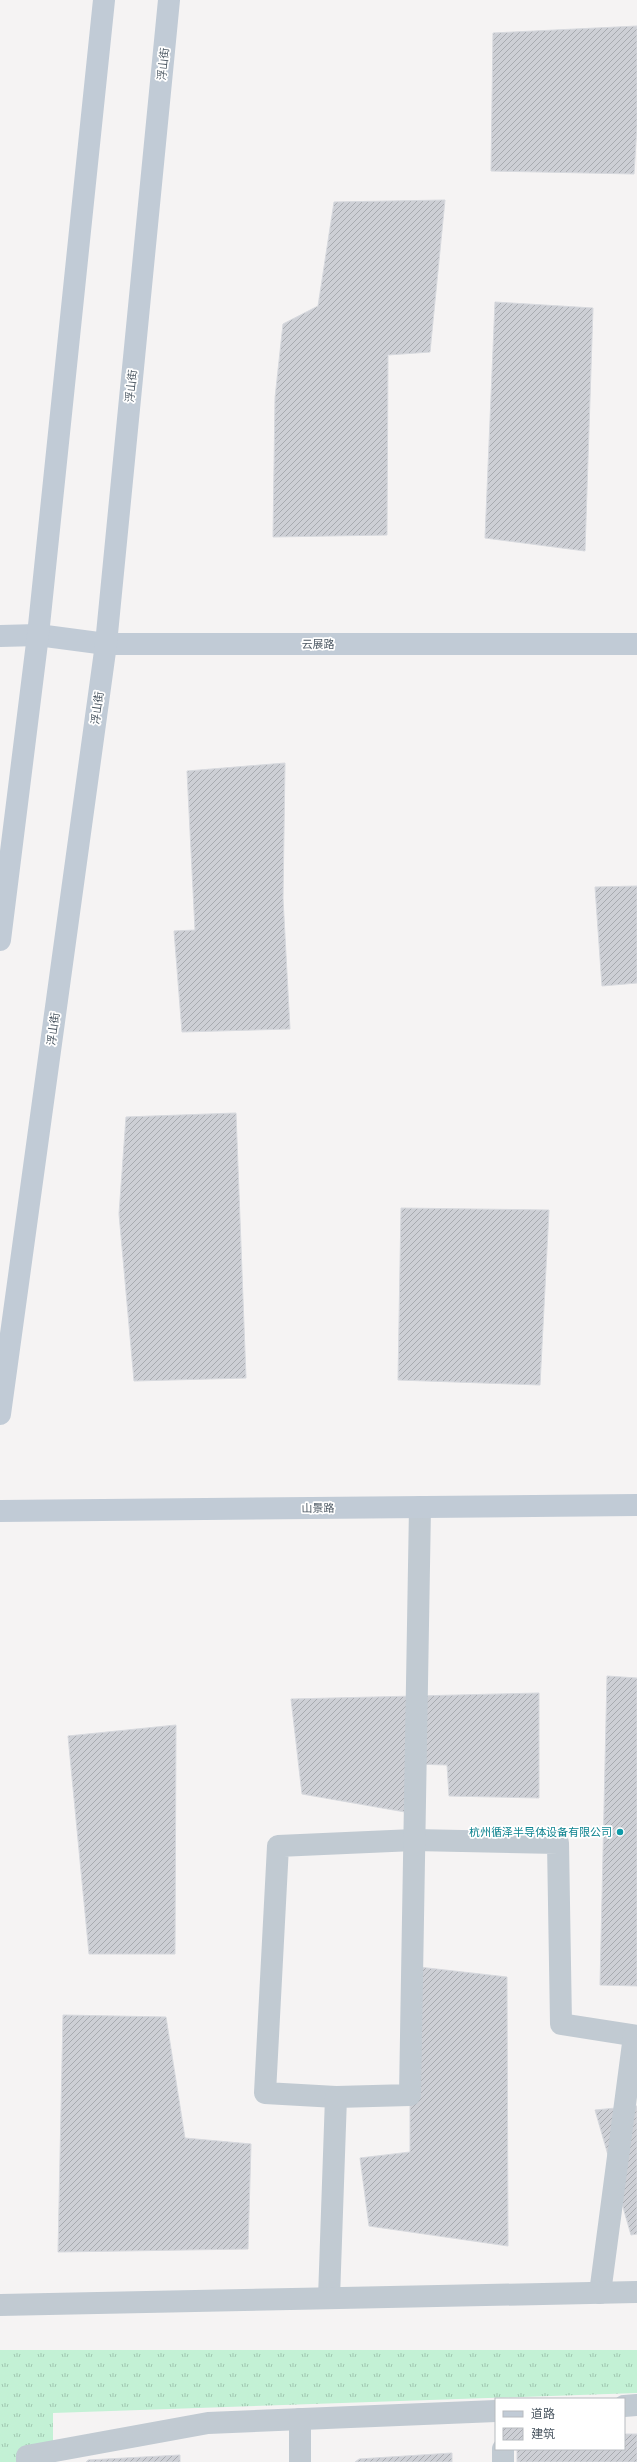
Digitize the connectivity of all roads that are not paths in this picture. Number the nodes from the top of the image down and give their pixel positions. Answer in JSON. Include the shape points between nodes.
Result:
{"nodes":[{"id":1,"x":104,"y":0,"type":"edge"},
{"id":2,"x":169,"y":0,"type":"edge"},
{"id":3,"x":38,"y":635,"type":"junction"},
{"id":4,"x":0,"y":636,"type":"edge"},
{"id":5,"x":106,"y":644,"type":"junction"},
{"id":6,"x":637,"y":644,"type":"edge"},
{"id":7,"x":0,"y":940,"type":"edge"},
{"id":8,"x":0,"y":1414,"type":"edge"},
{"id":9,"x":637,"y":1506,"type":"edge"},
{"id":10,"x":420,"y":1507,"type":"junction"},
{"id":11,"x":0,"y":1511,"type":"edge"},
{"id":12,"x":414,"y":1840,"type":"junction"},
{"id":13,"x":635,"y":2036,"type":"edge"},
{"id":14,"x":336,"y":2097,"type":"junction"},
{"id":15,"x":637,"y":2292,"type":"edge"},
{"id":16,"x":600,"y":2293,"type":"junction"},
{"id":17,"x":329,"y":2298,"type":"junction"},
{"id":18,"x":0,"y":2305,"type":"edge"},
{"id":19,"x":637,"y":2405,"type":"edge"},
{"id":20,"x":625,"y":2406,"type":"edge"},
{"id":21,"x":495,"y":2411,"type":"edge"},
{"id":22,"x":300,"y":2419,"type":"junction"},
{"id":23,"x":503,"y":2450,"type":"edge"},
{"id":24,"x":27,"y":2462,"type":"edge"},
{"id":25,"x":300,"y":2462,"type":"edge"},
{"id":26,"x":503,"y":2462,"type":"edge"}],
"edges":[{"from":1,"to":3,"type":"main road"},
{"from":2,"to":5,"type":"main road","name":"浮山街"},
{"from":3,"to":4,"type":"main road","name":"云展路"},
{"from":3,"to":5,"type":"main road","name":"云展路"},
{"from":3,"to":7,"type":"main road"},
{"from":5,"to":6,"type":"main road","name":"云展路"},
{"from":5,"to":8,"type":"main road","name":"浮山街"},
{"from":9,"to":10,"type":"main road","name":"山景路"},
{"from":10,"to":11,"type":"main road","name":"山景路"},
{"from":10,"to":12,"type":"street"},
{"from":12,"to":13,"type":"street","via":[[558,1843],[561,2024]]},
{"from":12,"to":14,"type":"street","via":[[410,2095]]},
{"from":12,"to":14,"type":"street","via":[[278,1846],[265,2092]]},
{"from":13,"to":16,"type":"street"},
{"from":14,"to":17,"type":"street"},
{"from":15,"to":16,"type":"street"},
{"from":16,"to":17,"type":"street"},
{"from":17,"to":18,"type":"street"},
{"from":19,"to":20,"type":"street"},
{"from":21,"to":22,"type":"street"},
{"from":22,"to":24,"type":"street","via":[[208,2423],[28,2456]]},
{"from":22,"to":25,"type":"street"},
{"from":23,"to":26,"type":"street"}]}
